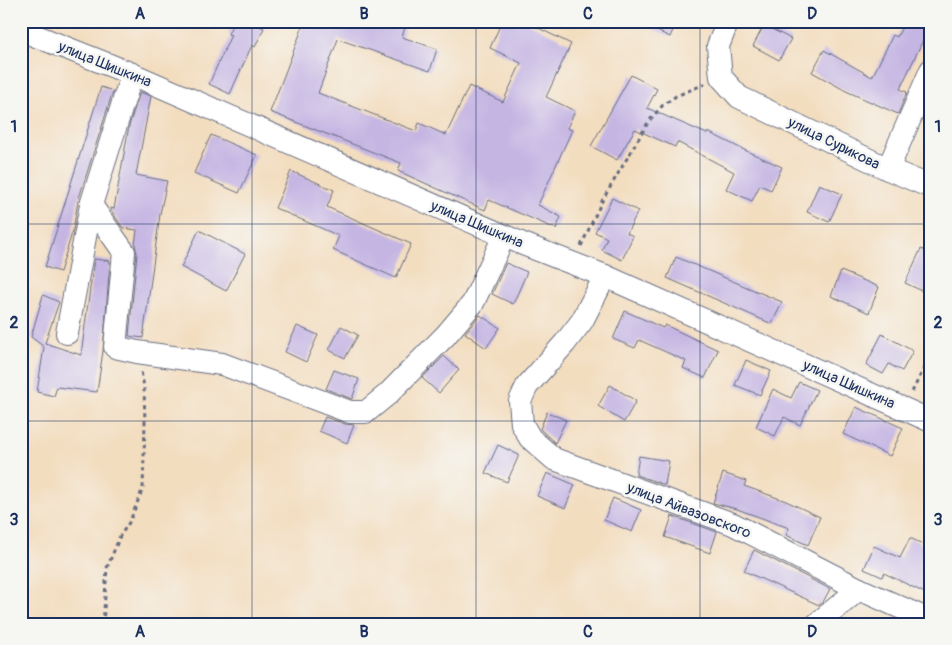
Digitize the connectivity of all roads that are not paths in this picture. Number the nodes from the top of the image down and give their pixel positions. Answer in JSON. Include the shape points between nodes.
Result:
{"nodes":[{"id":1,"x":728,"y":21,"type":"edge"},
{"id":2,"x":21,"y":30,"type":"edge"},
{"id":3,"x":931,"y":70,"type":"edge"},
{"id":4,"x":132,"y":74,"type":"junction"},
{"id":5,"x":888,"y":169,"type":"junction"},
{"id":6,"x":931,"y":187,"type":"edge"},
{"id":7,"x":91,"y":205,"type":"junction"},
{"id":8,"x":504,"y":236,"type":"junction"},
{"id":9,"x":605,"y":276,"type":"junction"},
{"id":10,"x":67,"y":333,"type":"dead end"},
{"id":11,"x":931,"y":421,"type":"edge"},
{"id":12,"x":859,"y":589,"type":"junction"},
{"id":13,"x":931,"y":621,"type":"edge"},
{"id":14,"x":817,"y":624,"type":"edge"}],
"edges":[{"from":1,"to":5,"type":"street","name":"улица Сурикова","via":[[718,46],[721,77],[739,97]]},
{"from":2,"to":4,"type":"street","name":"улица Шишкина"},
{"from":3,"to":5,"type":"street"},
{"from":4,"to":7,"type":"street"},
{"from":4,"to":8,"type":"street","name":"улица Шишкина"},
{"from":5,"to":6,"type":"street","name":"улица Сурикова"},
{"from":7,"to":8,"type":"street","via":[[124,252],[116,347],[222,364],[350,412],[366,412],[446,335],[472,303]]},
{"from":7,"to":10,"type":"street"},
{"from":8,"to":9,"type":"street","name":"улица Шишкина"},
{"from":9,"to":11,"type":"street","name":"улица Шишкина"},
{"from":9,"to":12,"type":"street","name":"улица Айвазовского","via":[[582,321],[527,386],[520,401],[522,424],[530,438],[554,459],[733,524]]},
{"from":12,"to":13,"type":"street","name":"улица Айвазовского"},
{"from":12,"to":14,"type":"street"}]}
